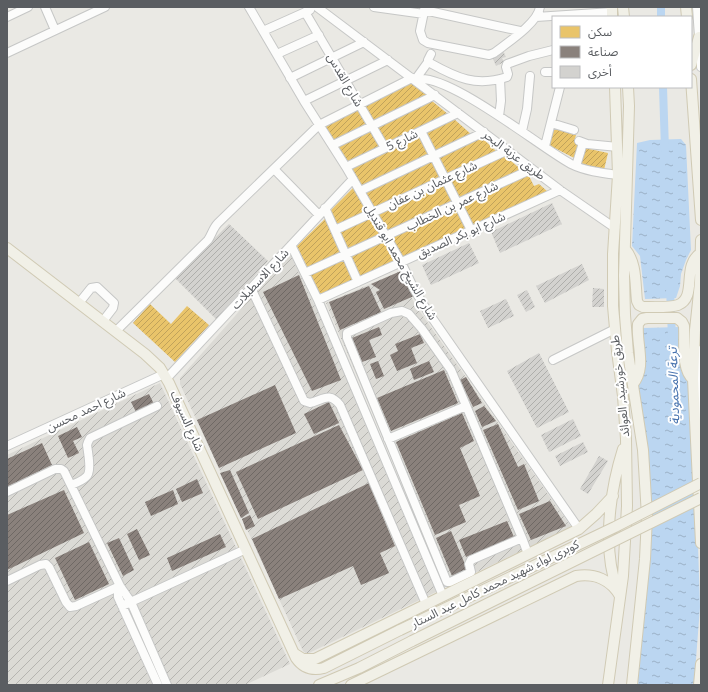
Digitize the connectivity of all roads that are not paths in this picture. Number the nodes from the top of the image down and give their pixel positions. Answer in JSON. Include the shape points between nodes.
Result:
{"nodes":[{"id":1,"x":28,"y":7,"type":"edge"},
{"id":2,"x":45,"y":7,"type":"edge"},
{"id":3,"x":105,"y":7,"type":"edge"},
{"id":4,"x":316,"y":7,"type":"edge"},
{"id":5,"x":374,"y":7,"type":"edge"},
{"id":6,"x":540,"y":7,"type":"edge"},
{"id":7,"x":697,"y":7,"type":"edge"},
{"id":8,"x":251,"y":8,"type":"edge"},
{"id":9,"x":424,"y":10,"type":"edge"},
{"id":10,"x":13,"y":11,"type":"edge"},
{"id":11,"x":305,"y":12,"type":"junction"},
{"id":12,"x":612,"y":12,"type":"edge"},
{"id":13,"x":536,"y":17,"type":"junction"},
{"id":14,"x":55,"y":30,"type":"junction"},
{"id":15,"x":263,"y":31,"type":"junction"},
{"id":16,"x":520,"y":31,"type":"junction"},
{"id":17,"x":319,"y":35,"type":"junction"},
{"id":18,"x":699,"y":37,"type":"junction"},
{"id":19,"x":364,"y":42,"type":"junction"},
{"id":20,"x":552,"y":50,"type":"edge"},
{"id":21,"x":7,"y":53,"type":"edge"},
{"id":22,"x":277,"y":54,"type":"junction"},
{"id":23,"x":332,"y":58,"type":"junction"},
{"id":24,"x":388,"y":60,"type":"junction"},
{"id":25,"x":692,"y":62,"type":"edge"},
{"id":26,"x":701,"y":67,"type":"edge"},
{"id":27,"x":530,"y":76,"type":"dead end"},
{"id":28,"x":290,"y":78,"type":"junction"},
{"id":29,"x":413,"y":79,"type":"junction"},
{"id":30,"x":500,"y":79,"type":"junction"},
{"id":31,"x":345,"y":81,"type":"junction"},
{"id":32,"x":560,"y":88,"type":"edge"},
{"id":33,"x":615,"y":88,"type":"edge"},
{"id":34,"x":628,"y":88,"type":"edge"},
{"id":35,"x":692,"y":88,"type":"edge"},
{"id":36,"x":435,"y":95,"type":"junction"},
{"id":37,"x":304,"y":101,"type":"junction"},
{"id":38,"x":359,"y":104,"type":"junction"},
{"id":39,"x":458,"y":113,"type":"junction"},
{"id":40,"x":499,"y":116,"type":"junction"},
{"id":41,"x":551,"y":123,"type":"junction"},
{"id":42,"x":319,"y":125,"type":"junction"},
{"id":43,"x":372,"y":126,"type":"junction"},
{"id":44,"x":574,"y":130,"type":"dead end"},
{"id":45,"x":421,"y":131,"type":"junction"},
{"id":46,"x":522,"y":131,"type":"junction"},
{"id":47,"x":484,"y":132,"type":"junction"},
{"id":48,"x":333,"y":145,"type":"junction"},
{"id":49,"x":545,"y":146,"type":"junction"},
{"id":50,"x":618,"y":147,"type":"junction"},
{"id":51,"x":385,"y":148,"type":"junction"},
{"id":52,"x":508,"y":150,"type":"junction"},
{"id":53,"x":434,"y":156,"type":"junction"},
{"id":54,"x":576,"y":166,"type":"junction"},
{"id":55,"x":346,"y":167,"type":"junction"},
{"id":56,"x":274,"y":169,"type":"junction"},
{"id":57,"x":532,"y":169,"type":"junction"},
{"id":58,"x":618,"y":175,"type":"junction"},
{"id":59,"x":353,"y":179,"type":"junction"},
{"id":60,"x":445,"y":179,"type":"junction"},
{"id":61,"x":560,"y":190,"type":"junction"},
{"id":62,"x":360,"y":191,"type":"junction"},
{"id":63,"x":457,"y":204,"type":"junction"},
{"id":64,"x":325,"y":208,"type":"junction"},
{"id":65,"x":372,"y":213,"type":"junction"},
{"id":66,"x":319,"y":215,"type":"junction"},
{"id":67,"x":701,"y":220,"type":"edge"},
{"id":68,"x":615,"y":228,"type":"junction"},
{"id":69,"x":335,"y":230,"type":"junction"},
{"id":70,"x":471,"y":230,"type":"junction"},
{"id":71,"x":386,"y":236,"type":"junction"},
{"id":72,"x":701,"y":240,"type":"edge"},
{"id":73,"x":291,"y":245,"type":"junction"},
{"id":74,"x":7,"y":248,"type":"edge"},
{"id":75,"x":625,"y":249,"type":"junction"},
{"id":76,"x":701,"y":253,"type":"edge"},
{"id":77,"x":346,"y":254,"type":"junction"},
{"id":78,"x":401,"y":262,"type":"junction"},
{"id":79,"x":305,"y":273,"type":"junction"},
{"id":80,"x":358,"y":282,"type":"junction"},
{"id":81,"x":251,"y":288,"type":"junction"},
{"id":82,"x":318,"y":300,"type":"junction"},
{"id":83,"x":79,"y":303,"type":"junction"},
{"id":84,"x":103,"y":321,"type":"junction"},
{"id":85,"x":615,"y":329,"type":"junction"},
{"id":86,"x":116,"y":331,"type":"junction"},
{"id":87,"x":701,"y":350,"type":"edge"},
{"id":88,"x":553,"y":360,"type":"dead end"},
{"id":89,"x":165,"y":376,"type":"junction"},
{"id":90,"x":693,"y":379,"type":"junction"},
{"id":91,"x":633,"y":384,"type":"junction"},
{"id":92,"x":157,"y":406,"type":"dead end"},
{"id":93,"x":466,"y":406,"type":"junction"},
{"id":94,"x":701,"y":418,"type":"edge"},
{"id":95,"x":388,"y":439,"type":"junction"},
{"id":96,"x":626,"y":440,"type":"junction"},
{"id":97,"x":7,"y":446,"type":"edge"},
{"id":98,"x":701,"y":483,"type":"edge"},
{"id":99,"x":71,"y":485,"type":"junction"},
{"id":100,"x":7,"y":492,"type":"edge"},
{"id":101,"x":612,"y":496,"type":"junction"},
{"id":102,"x":701,"y":498,"type":"edge"},
{"id":103,"x":579,"y":529,"type":"junction"},
{"id":104,"x":522,"y":538,"type":"junction"},
{"id":105,"x":701,"y":543,"type":"edge"},
{"id":106,"x":246,"y":549,"type":"junction"},
{"id":107,"x":528,"y":554,"type":"junction"},
{"id":108,"x":7,"y":581,"type":"edge"},
{"id":109,"x":120,"y":586,"type":"junction"},
{"id":110,"x":443,"y":596,"type":"junction"},
{"id":111,"x":620,"y":596,"type":"junction"},
{"id":112,"x":131,"y":602,"type":"junction"},
{"id":113,"x":426,"y":604,"type":"junction"},
{"id":114,"x":122,"y":606,"type":"junction"},
{"id":115,"x":294,"y":652,"type":"junction"},
{"id":116,"x":701,"y":664,"type":"edge"},
{"id":117,"x":634,"y":674,"type":"junction"},
{"id":118,"x":158,"y":685,"type":"edge"},
{"id":119,"x":167,"y":685,"type":"edge"},
{"id":120,"x":319,"y":685,"type":"edge"},
{"id":121,"x":351,"y":685,"type":"edge"},
{"id":122,"x":608,"y":685,"type":"edge"},
{"id":123,"x":627,"y":685,"type":"edge"},
{"id":124,"x":632,"y":685,"type":"edge"},
{"id":125,"x":699,"y":685,"type":"edge"}],
"edges":[{"from":1,"to":10,"type":"street"},
{"from":2,"to":14,"type":"street"},
{"from":3,"to":14,"type":"street"},
{"from":4,"to":11,"type":"street"},
{"from":4,"to":19,"type":"street","name":"طريق عزبة البحر"},
{"from":5,"to":9,"type":"street"},
{"from":6,"to":13,"type":"street"},
{"from":7,"to":18,"type":"street"},
{"from":8,"to":15,"type":"street","name":"شارع الشيخ محمد ابو قنديل"},
{"from":9,"to":16,"type":"street"},
{"from":9,"to":16,"type":"street","via":[[420,31],[423,40],[428,43],[489,55]]},
{"from":11,"to":15,"type":"street"},
{"from":11,"to":17,"type":"street","name":"شارع القدس"},
{"from":12,"to":13,"type":"street"},
{"from":13,"to":16,"type":"street"},
{"from":14,"to":21,"type":"street"},
{"from":15,"to":22,"type":"street","name":"شارع الشيخ محمد ابو قنديل"},
{"from":17,"to":22,"type":"street"},
{"from":17,"to":23,"type":"street","name":"شارع القدس"},
{"from":18,"to":25,"type":"main road"},
{"from":18,"to":26,"type":"street"},
{"from":19,"to":23,"type":"street"},
{"from":19,"to":24,"type":"street","name":"طريق عزبة البحر"},
{"from":20,"to":30,"type":"street","via":[[507,64],[508,75]]},
{"from":22,"to":28,"type":"street","name":"شارع الشيخ محمد ابو قنديل"},
{"from":23,"to":28,"type":"street"},
{"from":23,"to":31,"type":"street","name":"شارع القدس"},
{"from":24,"to":29,"type":"street","name":"طريق عزبة البحر"},
{"from":24,"to":31,"type":"street"},
{"from":27,"to":46,"type":"street"},
{"from":28,"to":37,"type":"street","name":"شارع الشيخ محمد ابو قنديل"},
{"from":29,"to":30,"type":"street","via":[[430,58],[451,75],[464,79],[488,82]]},
{"from":29,"to":36,"type":"street","name":"طريق عزبة البحر"},
{"from":29,"to":38,"type":"street"},
{"from":29,"to":40,"type":"street","name":"طريق عزبة البحر","via":[[429,79],[459,92]]},
{"from":30,"to":40,"type":"street"},
{"from":31,"to":37,"type":"street"},
{"from":31,"to":38,"type":"street","name":"شارع القدس"},
{"from":32,"to":41,"type":"street"},
{"from":33,"to":50,"type":"main road","name":"طريق خورشيد, العوائد"},
{"from":34,"to":75,"type":"main road","name":"طريق خورشيد, العوائد"},
{"from":35,"to":67,"type":"main road"},
{"from":36,"to":39,"type":"street","name":"طريق عزبة البحر"},
{"from":36,"to":43,"type":"street"},
{"from":37,"to":42,"type":"street","name":"شارع الشيخ محمد ابو قنديل"},
{"from":38,"to":42,"type":"street"},
{"from":38,"to":43,"type":"street","name":"شارع القدس"},
{"from":39,"to":45,"type":"street","name":"شارع 5"},
{"from":39,"to":47,"type":"street","name":"طريق عزبة البحر"},
{"from":40,"to":46,"type":"street","name":"طريق عزبة البحر"},
{"from":41,"to":44,"type":"street"},
{"from":41,"to":49,"type":"street"},
{"from":42,"to":48,"type":"street","name":"شارع الشيخ محمد ابو قنديل"},
{"from":42,"to":56,"type":"street"},
{"from":43,"to":48,"type":"street"},
{"from":43,"to":51,"type":"street","name":"شارع القدس"},
{"from":45,"to":51,"type":"street","name":"شارع 5"},
{"from":45,"to":53,"type":"street"},
{"from":46,"to":49,"type":"street","name":"طريق عزبة البحر"},
{"from":47,"to":52,"type":"street","name":"طريق عزبة البحر"},
{"from":47,"to":53,"type":"street"},
{"from":48,"to":55,"type":"street","name":"شارع الشيخ محمد ابو قنديل"},
{"from":49,"to":54,"type":"street","name":"طريق عزبة البحر"},
{"from":50,"to":54,"type":"street","via":[[581,142]]},
{"from":50,"to":58,"type":"main road","name":"طريق خورشيد, العوائد"},
{"from":51,"to":55,"type":"street","name":"شارع 5"},
{"from":52,"to":57,"type":"street","name":"طريق عزبة البحر"},
{"from":52,"to":60,"type":"street","name":"شارع عثمان بن عفان"},
{"from":53,"to":60,"type":"street"},
{"from":53,"to":62,"type":"street"},
{"from":54,"to":58,"type":"street","name":"طريق عزبة البحر"},
{"from":55,"to":59,"type":"street","name":"شارع الشيخ محمد ابو قنديل"},
{"from":56,"to":66,"type":"street"},
{"from":56,"to":86,"type":"street","via":[[218,222],[208,240]]},
{"from":57,"to":61,"type":"street","name":"طريق عزبة البحر"},
{"from":57,"to":63,"type":"street","name":"شارع عمر بن الخطاب"},
{"from":58,"to":68,"type":"main road","name":"طريق خورشيد, العوائد"},
{"from":59,"to":62,"type":"street","name":"شارع الشيخ محمد ابو قنديل"},
{"from":59,"to":64,"type":"street","name":"شارع الاسطبلات"},
{"from":60,"to":63,"type":"street"},
{"from":60,"to":65,"type":"street","name":"شارع عثمان بن عفان"},
{"from":61,"to":68,"type":"street","name":"طريق عزبة البحر"},
{"from":61,"to":70,"type":"street","name":"شارع ابو بكر الصديق"},
{"from":62,"to":65,"type":"street","name":"شارع الشيخ محمد ابو قنديل"},
{"from":63,"to":70,"type":"street"},
{"from":63,"to":71,"type":"street","name":"شارع عمر بن الخطاب"},
{"from":64,"to":66,"type":"street","name":"شارع الاسطبلات"},
{"from":64,"to":69,"type":"street"},
{"from":65,"to":69,"type":"street","name":"شارع عثمان بن عفان"},
{"from":65,"to":71,"type":"street","name":"شارع الشيخ محمد ابو قنديل"},
{"from":66,"to":73,"type":"street","name":"شارع الاسطبلات"},
{"from":68,"to":85,"type":"main road","name":"طريق خورشيد, العوائد"},
{"from":69,"to":77,"type":"street"},
{"from":70,"to":78,"type":"street","name":"شارع ابو بكر الصديق"},
{"from":71,"to":77,"type":"street","name":"شارع عمر بن الخطاب"},
{"from":71,"to":78,"type":"street","name":"شارع الشيخ محمد ابو قنديل"},
{"from":72,"to":76,"type":"main road"},
{"from":73,"to":79,"type":"street"},
{"from":73,"to":81,"type":"street","name":"شارع الاسطبلات"},
{"from":74,"to":83,"type":"main road","name":"شارع السيوف"},
{"from":75,"to":76,"type":"main road","via":[[634,265],[637,301],[643,307],[681,304],[686,299],[691,265]]},
{"from":75,"to":91,"type":"main road","name":"طريق خورشيد, العوائد","via":[[625,315]]},
{"from":76,"to":90,"type":"main road"},
{"from":77,"to":79,"type":"street","name":"شارع عمر بن الخطاب"},
{"from":77,"to":80,"type":"street"},
{"from":78,"to":80,"type":"street","name":"شارع ابو بكر الصديق"},
{"from":78,"to":103,"type":"street","name":"شارع الشيخ محمد ابو قنديل","via":[[428,312]]},
{"from":79,"to":82,"type":"street"},
{"from":80,"to":82,"type":"street","name":"شارع ابو بكر الصديق"},
{"from":81,"to":89,"type":"street","name":"شارع الاسطبلات"},
{"from":81,"to":113,"type":"street","via":[[304,401],[312,403],[329,397],[340,405]]},
{"from":82,"to":110,"type":"street"},
{"from":83,"to":84,"type":"main road","name":"شارع السيوف"},
{"from":83,"to":84,"type":"street","via":[[91,288],[97,287],[114,303]]},
{"from":84,"to":86,"type":"main road","name":"شارع السيوف"},
{"from":85,"to":88,"type":"street"},
{"from":85,"to":96,"type":"main road","name":"طريق خورشيد, العوائد"},
{"from":86,"to":89,"type":"main road","name":"شارع السيوف","via":[[157,364]]},
{"from":87,"to":94,"type":"street"},
{"from":89,"to":97,"type":"street","name":"شارع احمد محسن"},
{"from":89,"to":106,"type":"main road","name":"شارع السيوف"},
{"from":90,"to":91,"type":"main road","via":[[685,366],[684,326],[680,320],[647,318],[638,324],[640,368]]},
{"from":90,"to":105,"type":"main road"},
{"from":91,"to":117,"type":"main road","name":"طريق خورشيد, العوائد","via":[[643,450],[647,516]]},
{"from":92,"to":99,"type":"street","via":[[90,438],[87,445],[89,473],[86,478]]},
{"from":93,"to":95,"type":"street"},
{"from":93,"to":95,"type":"street","via":[[451,370],[422,329],[409,314],[402,311],[391,313],[346,335]]},
{"from":93,"to":104,"type":"street"},
{"from":95,"to":104,"type":"street","via":[[448,582],[471,572],[471,560]]},
{"from":96,"to":101,"type":"main road"},
{"from":96,"to":111,"type":"main road","name":"طريق خورشيد, العوائد","via":[[625,541]]},
{"from":98,"to":115,"type":"main road","name":"كوبرى لواء شهيد محمد كامل عبد الستار","bridge":true,"via":[[324,668],[305,667],[300,664]]},
{"from":99,"to":100,"type":"street","via":[[64,471],[58,468]]},
{"from":99,"to":109,"type":"street"},
{"from":101,"to":103,"type":"main road"},
{"from":101,"to":111,"type":"main road","via":[[610,554],[613,576]]},
{"from":102,"to":120,"type":"main road","name":"كوبرى لواء شهيد محمد كامل عبد الستار","bridge":true,"via":[[359,668]]},
{"from":103,"to":107,"type":"main road"},
{"from":104,"to":107,"type":"street"},
{"from":106,"to":112,"type":"street"},
{"from":106,"to":115,"type":"main road","name":"شارع السيوف"},
{"from":107,"to":110,"type":"main road"},
{"from":108,"to":109,"type":"street","via":[[46,564],[50,567],[70,607]]},
{"from":109,"to":112,"type":"street"},
{"from":109,"to":114,"type":"street","via":[[118,595]]},
{"from":110,"to":113,"type":"main road"},
{"from":111,"to":121,"type":"main road","via":[[614,587],[600,577],[582,575],[570,578]]},
{"from":111,"to":122,"type":"main road","name":"طريق خورشيد, العوائد"},
{"from":112,"to":114,"type":"street"},
{"from":112,"to":119,"type":"street"},
{"from":113,"to":115,"type":"main road","via":[[315,659],[303,659]]},
{"from":114,"to":118,"type":"street"},
{"from":116,"to":125,"type":"main road"},
{"from":117,"to":123,"type":"main road"},
{"from":117,"to":124,"type":"main road","name":"طريق خورشيد, العوائد"}]}
